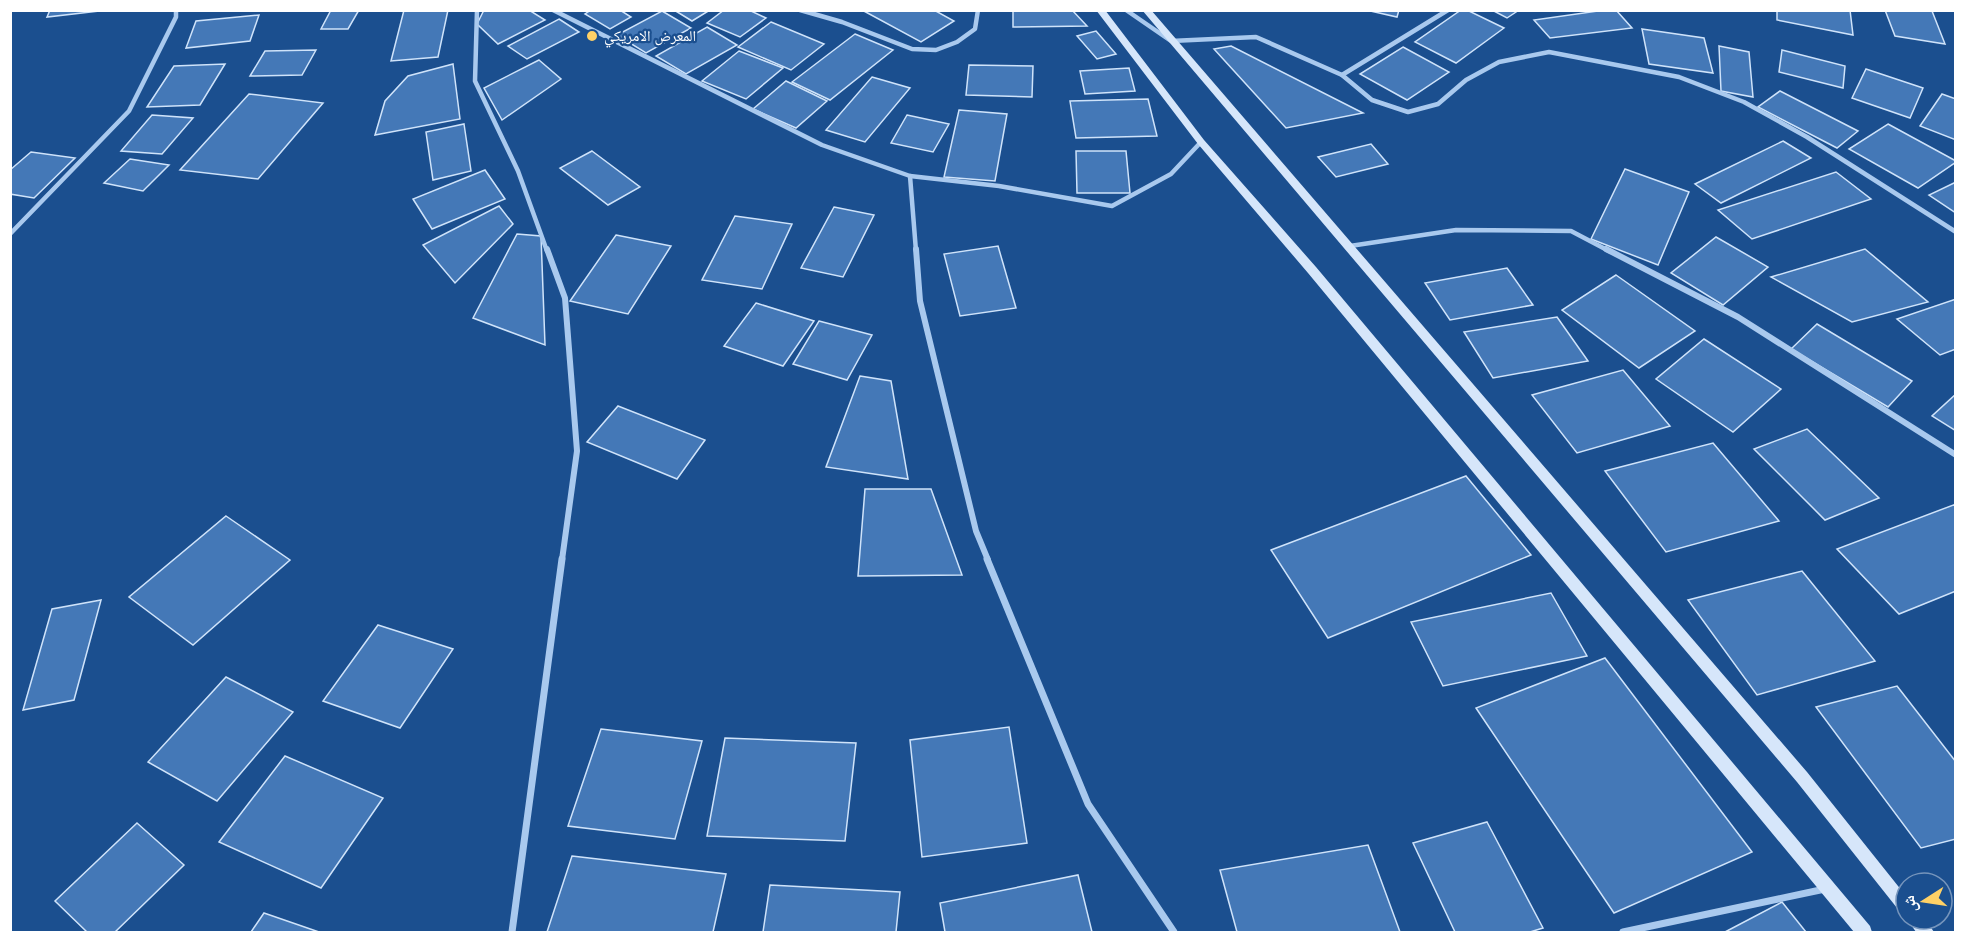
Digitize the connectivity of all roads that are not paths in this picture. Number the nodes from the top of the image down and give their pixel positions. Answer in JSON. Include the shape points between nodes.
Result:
{"nodes":[{"id":1,"x":176,"y":10,"type":"edge"},
{"id":2,"x":477,"y":10,"type":"edge"},
{"id":3,"x":554,"y":10,"type":"edge"},
{"id":4,"x":800,"y":10,"type":"edge"},
{"id":5,"x":978,"y":10,"type":"edge"},
{"id":6,"x":1100,"y":10,"type":"edge"},
{"id":7,"x":1126,"y":10,"type":"edge"},
{"id":8,"x":1146,"y":10,"type":"edge"},
{"id":9,"x":1448,"y":10,"type":"edge"},
{"id":10,"x":1171,"y":41,"type":"junction"},
{"id":11,"x":1342,"y":75,"type":"junction"},
{"id":12,"x":1201,"y":142,"type":"junction"},
{"id":13,"x":910,"y":176,"type":"junction"},
{"id":14,"x":1956,"y":232,"type":"edge"},
{"id":15,"x":10,"y":234,"type":"edge"},
{"id":16,"x":1350,"y":246,"type":"junction"},
{"id":17,"x":1956,"y":455,"type":"edge"},
{"id":18,"x":1830,"y":888,"type":"junction"},
{"id":19,"x":1894,"y":893,"type":"edge"},
{"id":20,"x":512,"y":933,"type":"edge"},
{"id":21,"x":1174,"y":933,"type":"edge"},
{"id":22,"x":1623,"y":933,"type":"edge"},
{"id":23,"x":1864,"y":933,"type":"edge"}],
"edges":[{"from":1,"to":15,"type":"street","via":[[129,111]]},
{"from":2,"to":20,"type":"street","via":[[475,81],[518,171],[565,298],[577,451]]},
{"from":3,"to":13,"type":"street","via":[[822,144]]},
{"from":4,"to":5,"type":"street","via":[[912,49],[936,50],[975,29]]},
{"from":6,"to":12,"type":"street"},
{"from":7,"to":10,"type":"street"},
{"from":8,"to":10,"type":"street"},
{"from":9,"to":11,"type":"street"},
{"from":10,"to":11,"type":"street","via":[[1256,38]]},
{"from":10,"to":16,"type":"street"},
{"from":11,"to":14,"type":"street","via":[[1372,100],[1408,112],[1438,104],[1466,80],[1499,62],[1549,52],[1679,77],[1744,102],[1807,137]]},
{"from":12,"to":13,"type":"street","via":[[1171,174],[1112,206],[999,186]]},
{"from":12,"to":18,"type":"street"},
{"from":13,"to":21,"type":"street","via":[[920,301],[976,531],[1088,804]]},
{"from":16,"to":17,"type":"street","via":[[1456,230],[1571,231],[1738,317]]},
{"from":16,"to":19,"type":"street","via":[[1802,777]]},
{"from":18,"to":22,"type":"street"},
{"from":18,"to":23,"type":"street"}]}
